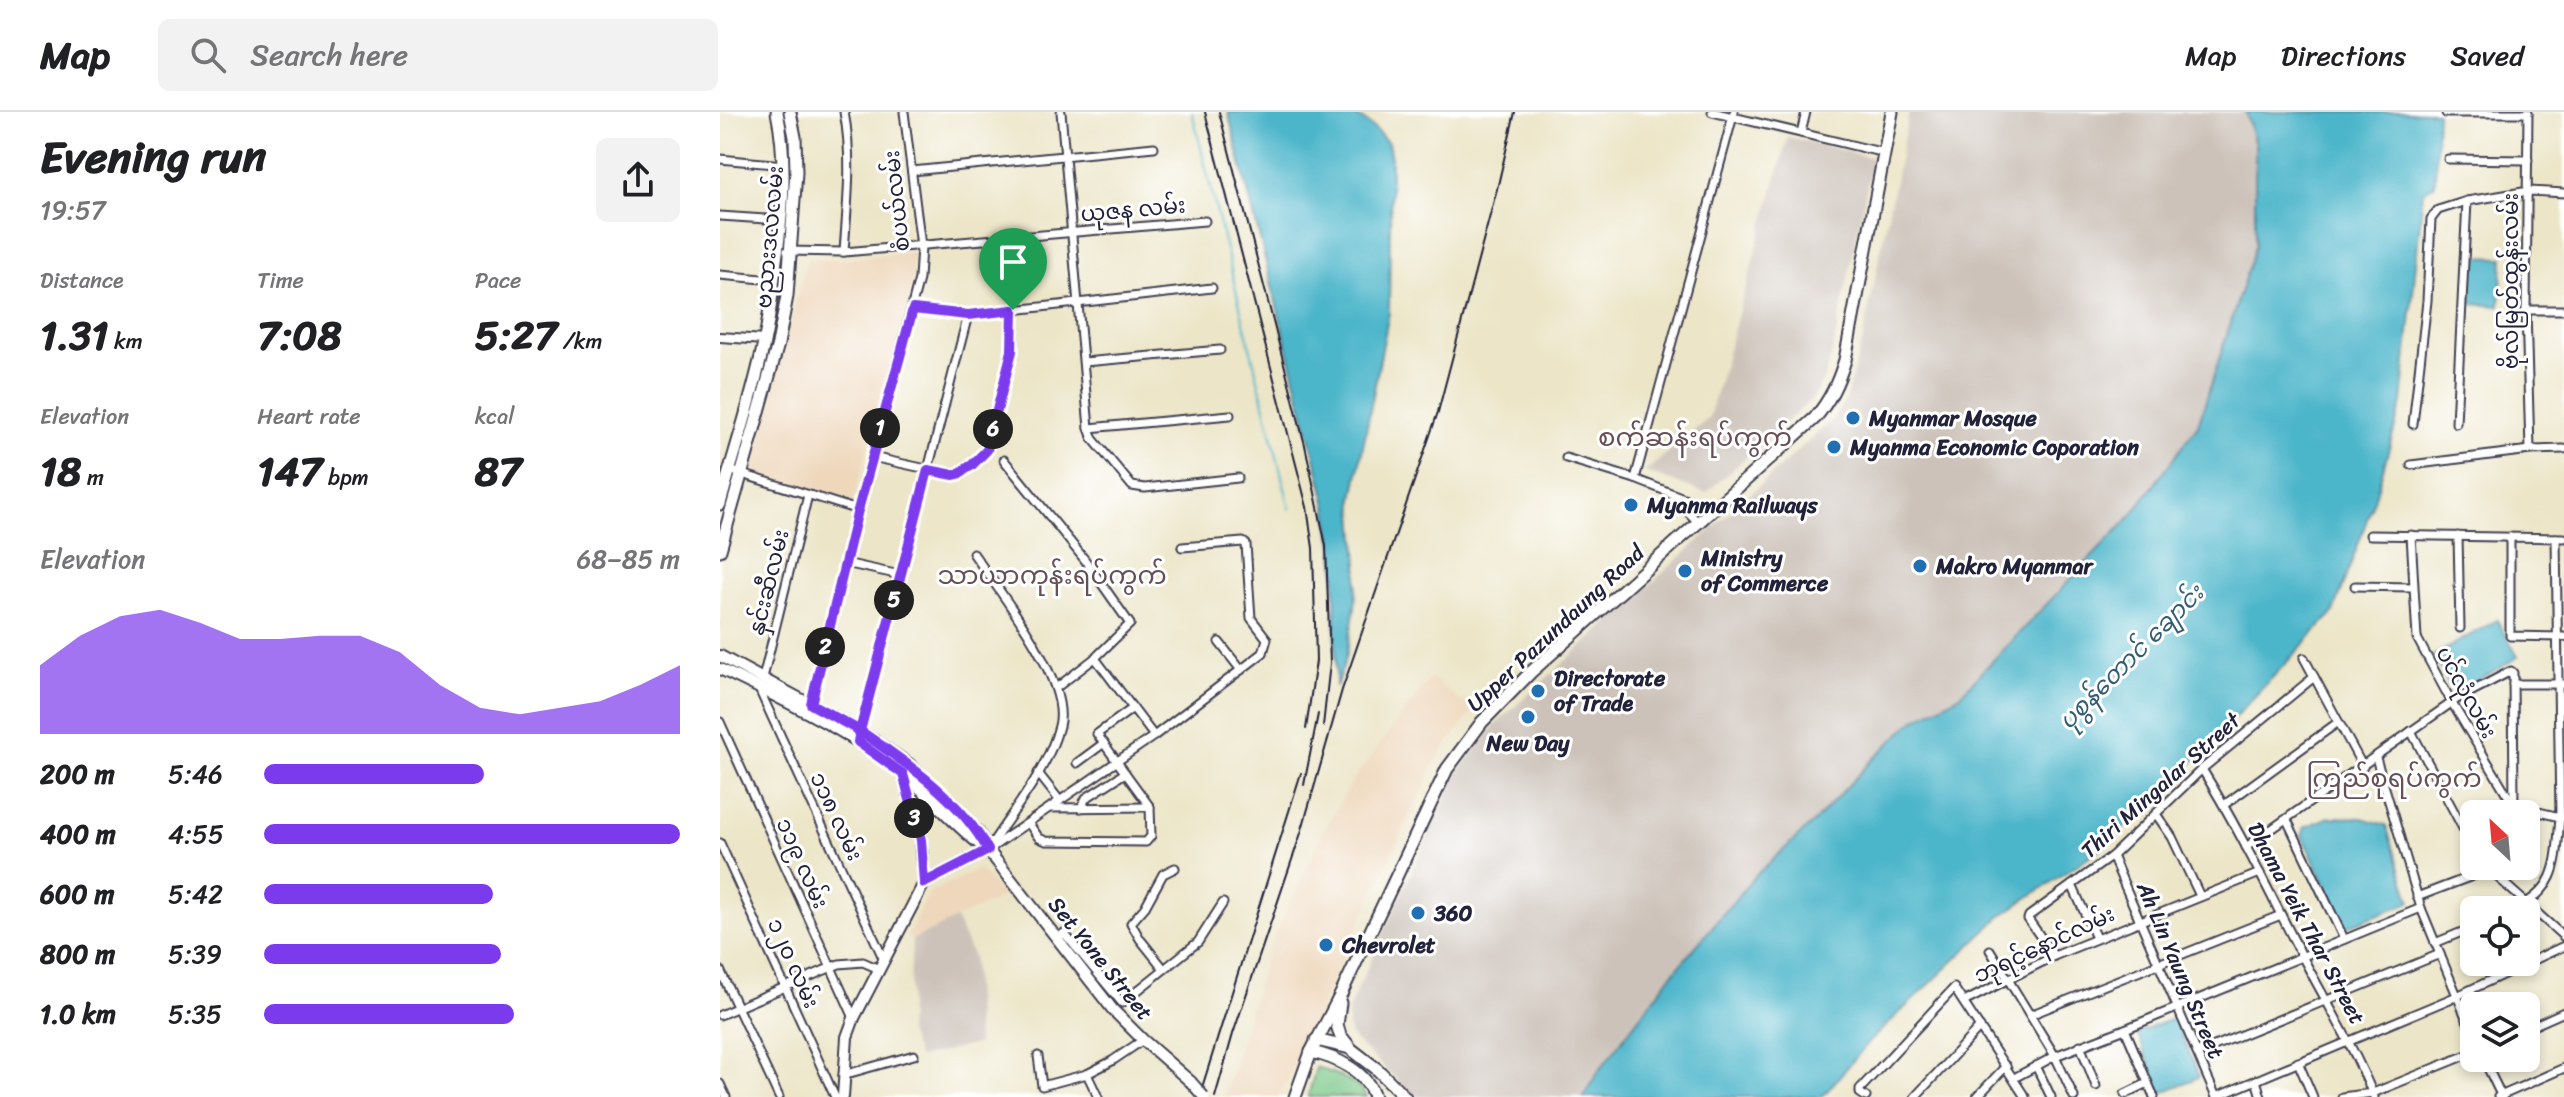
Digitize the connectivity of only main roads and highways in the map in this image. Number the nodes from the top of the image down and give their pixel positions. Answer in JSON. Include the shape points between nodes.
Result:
{"nodes":[{"id":1,"x":777,"y":112,"type":"edge"},
{"id":2,"x":790,"y":112,"type":"edge"},
{"id":3,"x":1892,"y":112,"type":"edge"},
{"id":4,"x":720,"y":504,"type":"edge"},
{"id":5,"x":720,"y":550,"type":"edge"},
{"id":6,"x":720,"y":656,"type":"edge"},
{"id":7,"x":720,"y":669,"type":"edge"},
{"id":8,"x":761,"y":683,"type":"junction"},
{"id":9,"x":859,"y":737,"type":"junction"},
{"id":10,"x":906,"y":769,"type":"junction"},
{"id":11,"x":988,"y":850,"type":"junction"},
{"id":12,"x":924,"y":883,"type":"junction"},
{"id":13,"x":1341,"y":994,"type":"junction"},
{"id":14,"x":1316,"y":1040,"type":"junction"},
{"id":15,"x":1351,"y":1049,"type":"junction"},
{"id":16,"x":1311,"y":1052,"type":"junction"},
{"id":17,"x":843,"y":1097,"type":"edge"},
{"id":18,"x":1204,"y":1097,"type":"edge"},
{"id":19,"x":1295,"y":1097,"type":"edge"},
{"id":20,"x":1374,"y":1097,"type":"edge"},
{"id":21,"x":1405,"y":1097,"type":"edge"}],
"edges":[{"from":1,"to":4,"type":"main road","name":"ဗညားဒလလမ်း","via":[[784,165],[774,280],[765,340]]},
{"from":2,"to":5,"type":"main road","name":"ဗညားဒလလမ်း","via":[[796,172],[789,282],[778,344]]},
{"from":3,"to":13,"type":"main road","name":"Upper Pazundaung Road","via":[[1845,360],[1832,393],[1815,418],[1531,672],[1464,744],[1447,769]]},
{"from":6,"to":8,"type":"main road"},
{"from":7,"to":8,"type":"main road"},
{"from":8,"to":9,"type":"main road"},
{"from":8,"to":9,"type":"main road","via":[[811,704]]},
{"from":9,"to":10,"type":"main road","name":"Set Yone Street"},
{"from":10,"to":11,"type":"main road","name":"Set Yone Street","via":[[978,832]]},
{"from":10,"to":12,"type":"main road"},
{"from":11,"to":12,"type":"main road"},
{"from":11,"to":18,"type":"main road","name":"Set Yone Street","bridge":true,"via":[[1113,1010]]},
{"from":12,"to":17,"type":"main road","via":[[854,1018],[847,1037]]},
{"from":13,"to":14,"type":"main road","name":"Upper Pazundaung Road"},
{"from":13,"to":15,"type":"main road","via":[[1338,1031]]},
{"from":14,"to":15,"type":"main road"},
{"from":14,"to":16,"type":"main road","name":"Upper Pazundaung Road"},
{"from":15,"to":21,"type":"main road"},
{"from":16,"to":19,"type":"main road","name":"Upper Pazundaung Road"},
{"from":16,"to":20,"type":"main road","via":[[1360,1074]]}]}
